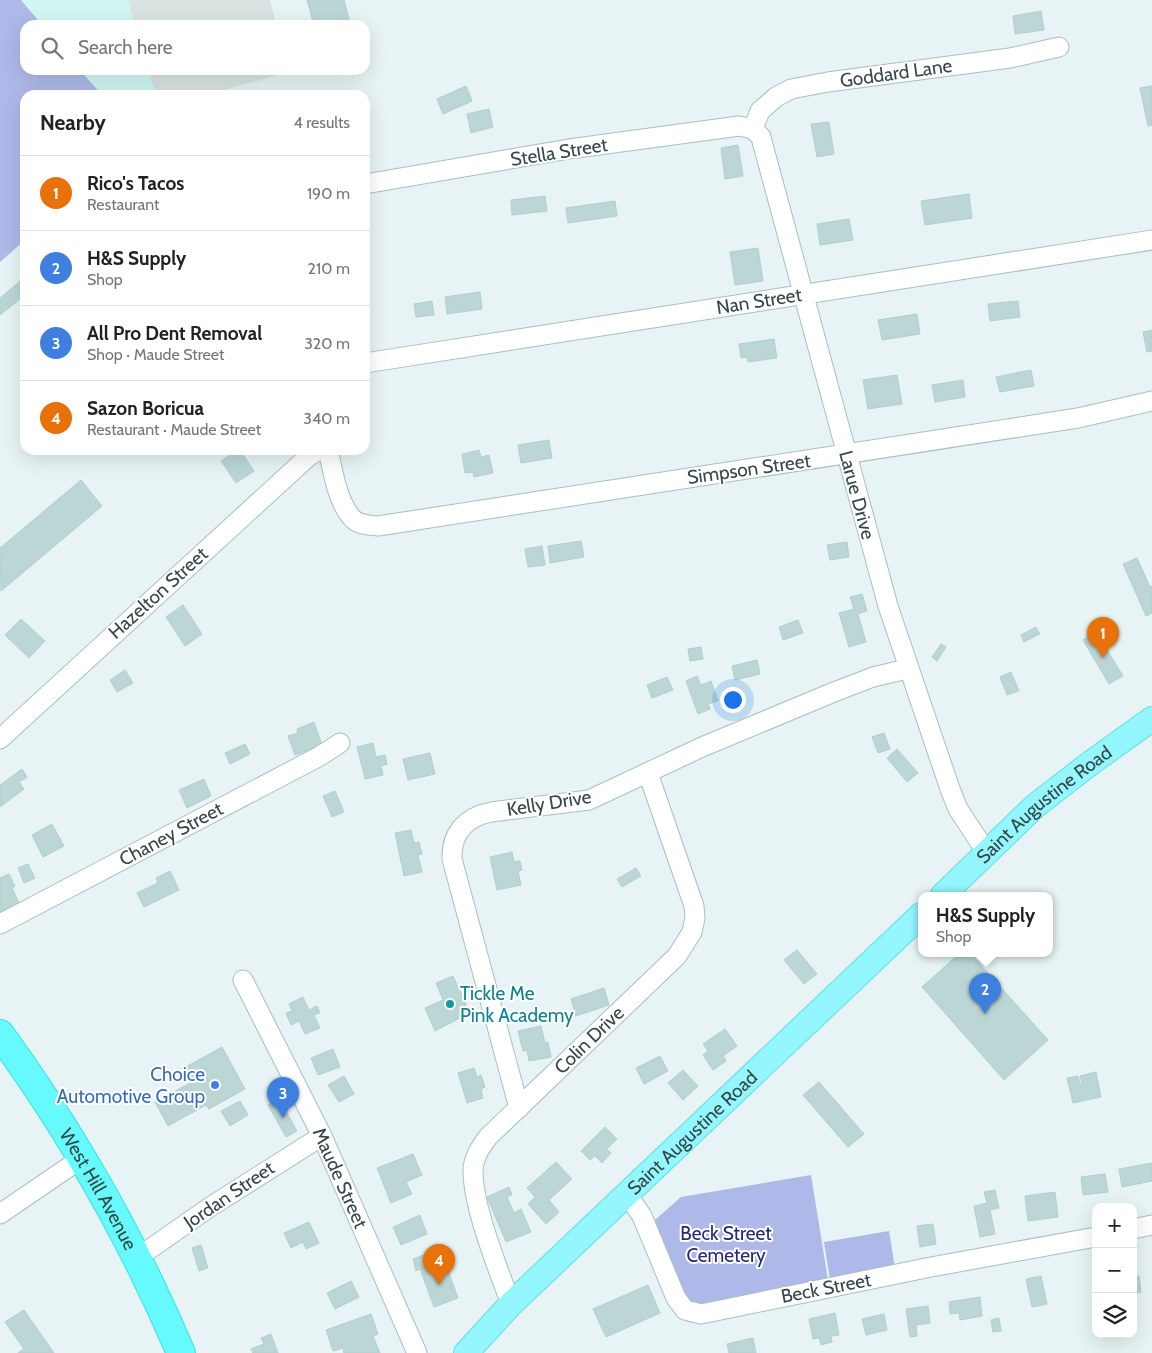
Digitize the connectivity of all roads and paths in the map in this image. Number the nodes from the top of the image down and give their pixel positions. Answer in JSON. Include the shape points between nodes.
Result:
{"nodes":[{"id":1,"x":1059,"y":47,"type":"dead end"},
{"id":2,"x":753,"y":129,"type":"junction"},
{"id":3,"x":370,"y":183,"type":"edge"},
{"id":4,"x":1152,"y":240,"type":"edge"},
{"id":5,"x":803,"y":294,"type":"junction"},
{"id":6,"x":370,"y":362,"type":"edge"},
{"id":7,"x":1152,"y":401,"type":"edge"},
{"id":8,"x":313,"y":455,"type":"edge"},
{"id":9,"x":329,"y":455,"type":"edge"},
{"id":10,"x":846,"y":455,"type":"junction"},
{"id":11,"x":907,"y":669,"type":"junction"},
{"id":12,"x":1152,"y":719,"type":"edge"},
{"id":13,"x":0,"y":739,"type":"edge"},
{"id":14,"x":340,"y":743,"type":"dead end"},
{"id":15,"x":648,"y":773,"type":"junction"},
{"id":16,"x":987,"y":852,"type":"junction"},
{"id":17,"x":946,"y":892,"type":"edge"},
{"id":18,"x":918,"y":918,"type":"edge"},
{"id":19,"x":0,"y":924,"type":"edge"},
{"id":20,"x":243,"y":980,"type":"dead end"},
{"id":21,"x":0,"y":1034,"type":"edge"},
{"id":22,"x":519,"y":1108,"type":"junction"},
{"id":23,"x":322,"y":1136,"type":"junction"},
{"id":24,"x":82,"y":1158,"type":"junction"},
{"id":25,"x":627,"y":1194,"type":"junction"},
{"id":26,"x":0,"y":1214,"type":"edge"},
{"id":27,"x":1152,"y":1225,"type":"edge"},
{"id":28,"x":1137,"y":1228,"type":"edge"},
{"id":29,"x":1092,"y":1238,"type":"edge"},
{"id":30,"x":137,"y":1258,"type":"junction"},
{"id":31,"x":511,"y":1304,"type":"junction"},
{"id":32,"x":181,"y":1353,"type":"edge"},
{"id":33,"x":417,"y":1353,"type":"edge"},
{"id":34,"x":466,"y":1353,"type":"edge"}],
"edges":[{"from":1,"to":2,"type":"street","name":"Goddard Lane","via":[[1010,58],[791,89],[760,111]]},
{"from":2,"to":3,"type":"street","name":"Stella Street","via":[[739,126],[569,149]]},
{"from":2,"to":5,"type":"street","name":"Larue Drive","via":[[761,136],[764,145]]},
{"from":4,"to":5,"type":"street","name":"Nan Street"},
{"from":5,"to":6,"type":"street","name":"Nan Street"},
{"from":5,"to":10,"type":"street","name":"Larue Drive"},
{"from":7,"to":10,"type":"street","name":"Simpson Street","via":[[1078,418]]},
{"from":8,"to":13,"type":"street","name":"Hazelton Street"},
{"from":9,"to":10,"type":"street","name":"Simpson Street","via":[[344,504],[353,519],[365,525],[378,526]]},
{"from":10,"to":11,"type":"street","name":"Larue Drive"},
{"from":11,"to":15,"type":"street","name":"Kelly Drive","via":[[873,677],[834,692]]},
{"from":11,"to":16,"type":"street","name":"Larue Drive","via":[[958,809]]},
{"from":12,"to":16,"type":"main road","name":"Saint Augustine Road","via":[[1036,806]]},
{"from":14,"to":19,"type":"street","name":"Chaney Street"},
{"from":15,"to":22,"type":"street","name":"Colin Drive","via":[[691,892],[695,918],[692,932],[677,956]]},
{"from":15,"to":22,"type":"street","name":"Kelly Drive","via":[[589,800],[478,815],[458,830],[451,849],[452,860]]},
{"from":16,"to":17,"type":"main road","name":"Saint Augustine Road"},
{"from":18,"to":25,"type":"main road","name":"Saint Augustine Road"},
{"from":20,"to":23,"type":"street","name":"Maude Street"},
{"from":21,"to":24,"type":"highway","name":"West Hill Avenue"},
{"from":22,"to":31,"type":"street","name":"Colin Drive","via":[[488,1137],[476,1154],[473,1170],[474,1189]]},
{"from":23,"to":30,"type":"street","name":"Jordan Street"},
{"from":23,"to":33,"type":"street","name":"Maude Street"},
{"from":24,"to":26,"type":"street"},
{"from":24,"to":30,"type":"highway","name":"West Hill Avenue"},
{"from":25,"to":29,"type":"street","name":"Beck Street","via":[[642,1216],[676,1298],[685,1310],[700,1314]]},
{"from":25,"to":31,"type":"main road","name":"Saint Augustine Road"},
{"from":27,"to":28,"type":"street"},
{"from":30,"to":32,"type":"highway","name":"West Hill Avenue"},
{"from":31,"to":34,"type":"main road","name":"Saint Augustine Road"}]}
